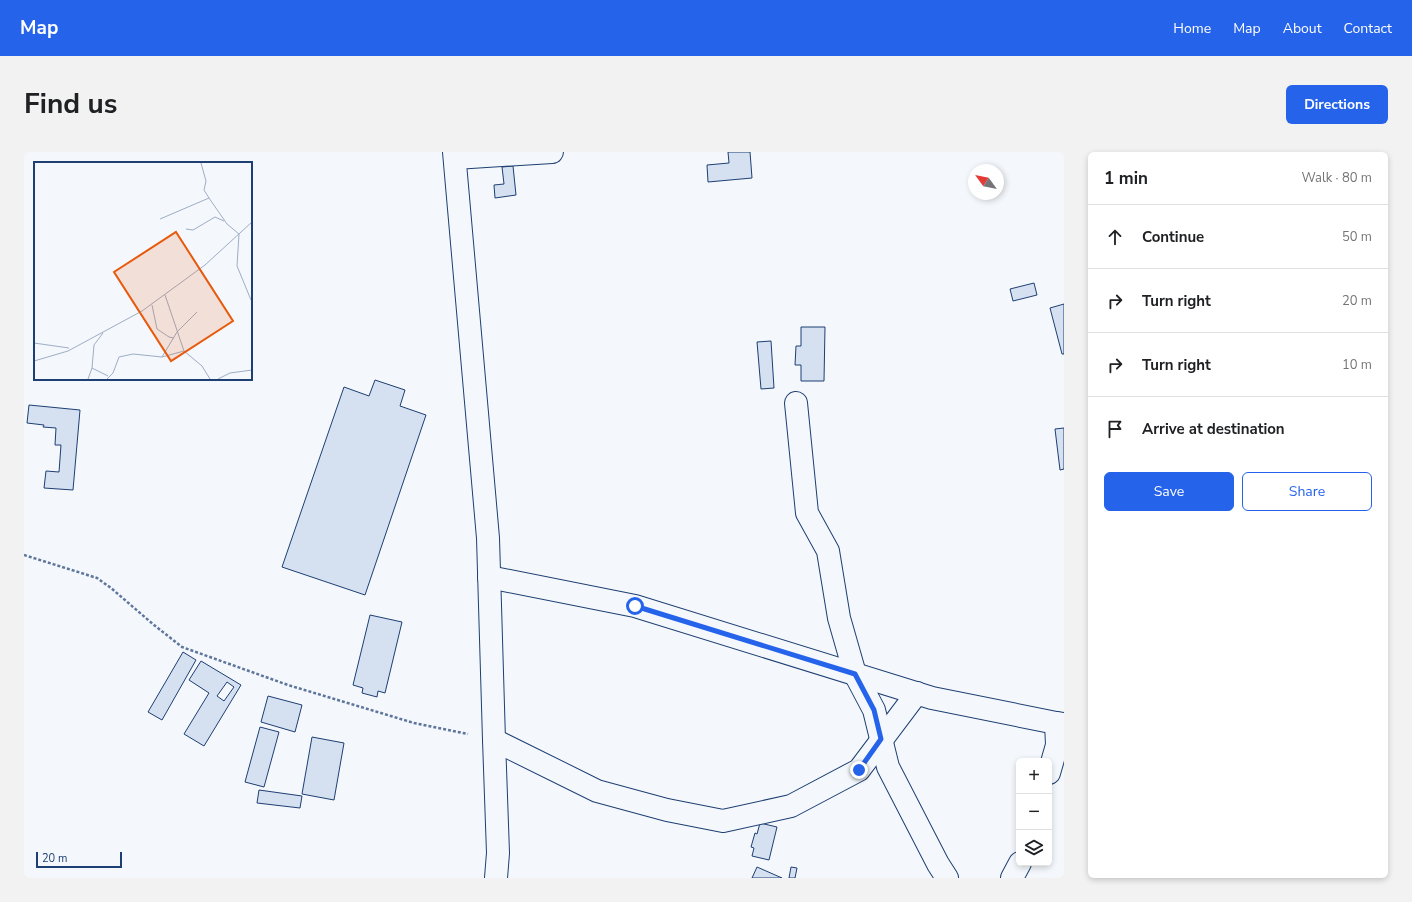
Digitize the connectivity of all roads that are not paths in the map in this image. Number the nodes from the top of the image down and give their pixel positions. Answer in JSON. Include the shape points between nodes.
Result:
{"nodes":[{"id":1,"x":552,"y":152,"type":"edge"},
{"id":2,"x":455,"y":155,"type":"edge"},
{"id":3,"x":796,"y":403,"type":"dead end"},
{"id":4,"x":490,"y":577,"type":"junction"},
{"id":5,"x":855,"y":674,"type":"junction"},
{"id":6,"x":917,"y":693,"type":"junction"},
{"id":7,"x":1060,"y":723,"type":"edge"},
{"id":8,"x":881,"y":739,"type":"junction"},
{"id":9,"x":494,"y":740,"type":"junction"},
{"id":10,"x":1052,"y":761,"type":"edge"},
{"id":11,"x":1018,"y":866,"type":"edge"},
{"id":12,"x":496,"y":878,"type":"edge"},
{"id":13,"x":947,"y":878,"type":"edge"},
{"id":14,"x":1012,"y":878,"type":"edge"}],
"edges":[{"from":1,"to":2,"type":"street"},
{"from":2,"to":4,"type":"street"},
{"from":3,"to":5,"type":"street","via":[[807,513],[828,551],[839,618]]},
{"from":4,"to":5,"type":"street","via":[[635,606]]},
{"from":4,"to":9,"type":"street"},
{"from":5,"to":6,"type":"street"},
{"from":5,"to":8,"type":"street","via":[[874,710]]},
{"from":6,"to":7,"type":"street"},
{"from":6,"to":8,"type":"street"},
{"from":7,"to":10,"type":"street"},
{"from":8,"to":9,"type":"street","via":[[859,770],[791,806],[723,821],[596,792]]},
{"from":8,"to":13,"type":"street","via":[[888,768]]},
{"from":9,"to":12,"type":"street","via":[[498,854]]},
{"from":11,"to":14,"type":"street"}]}
